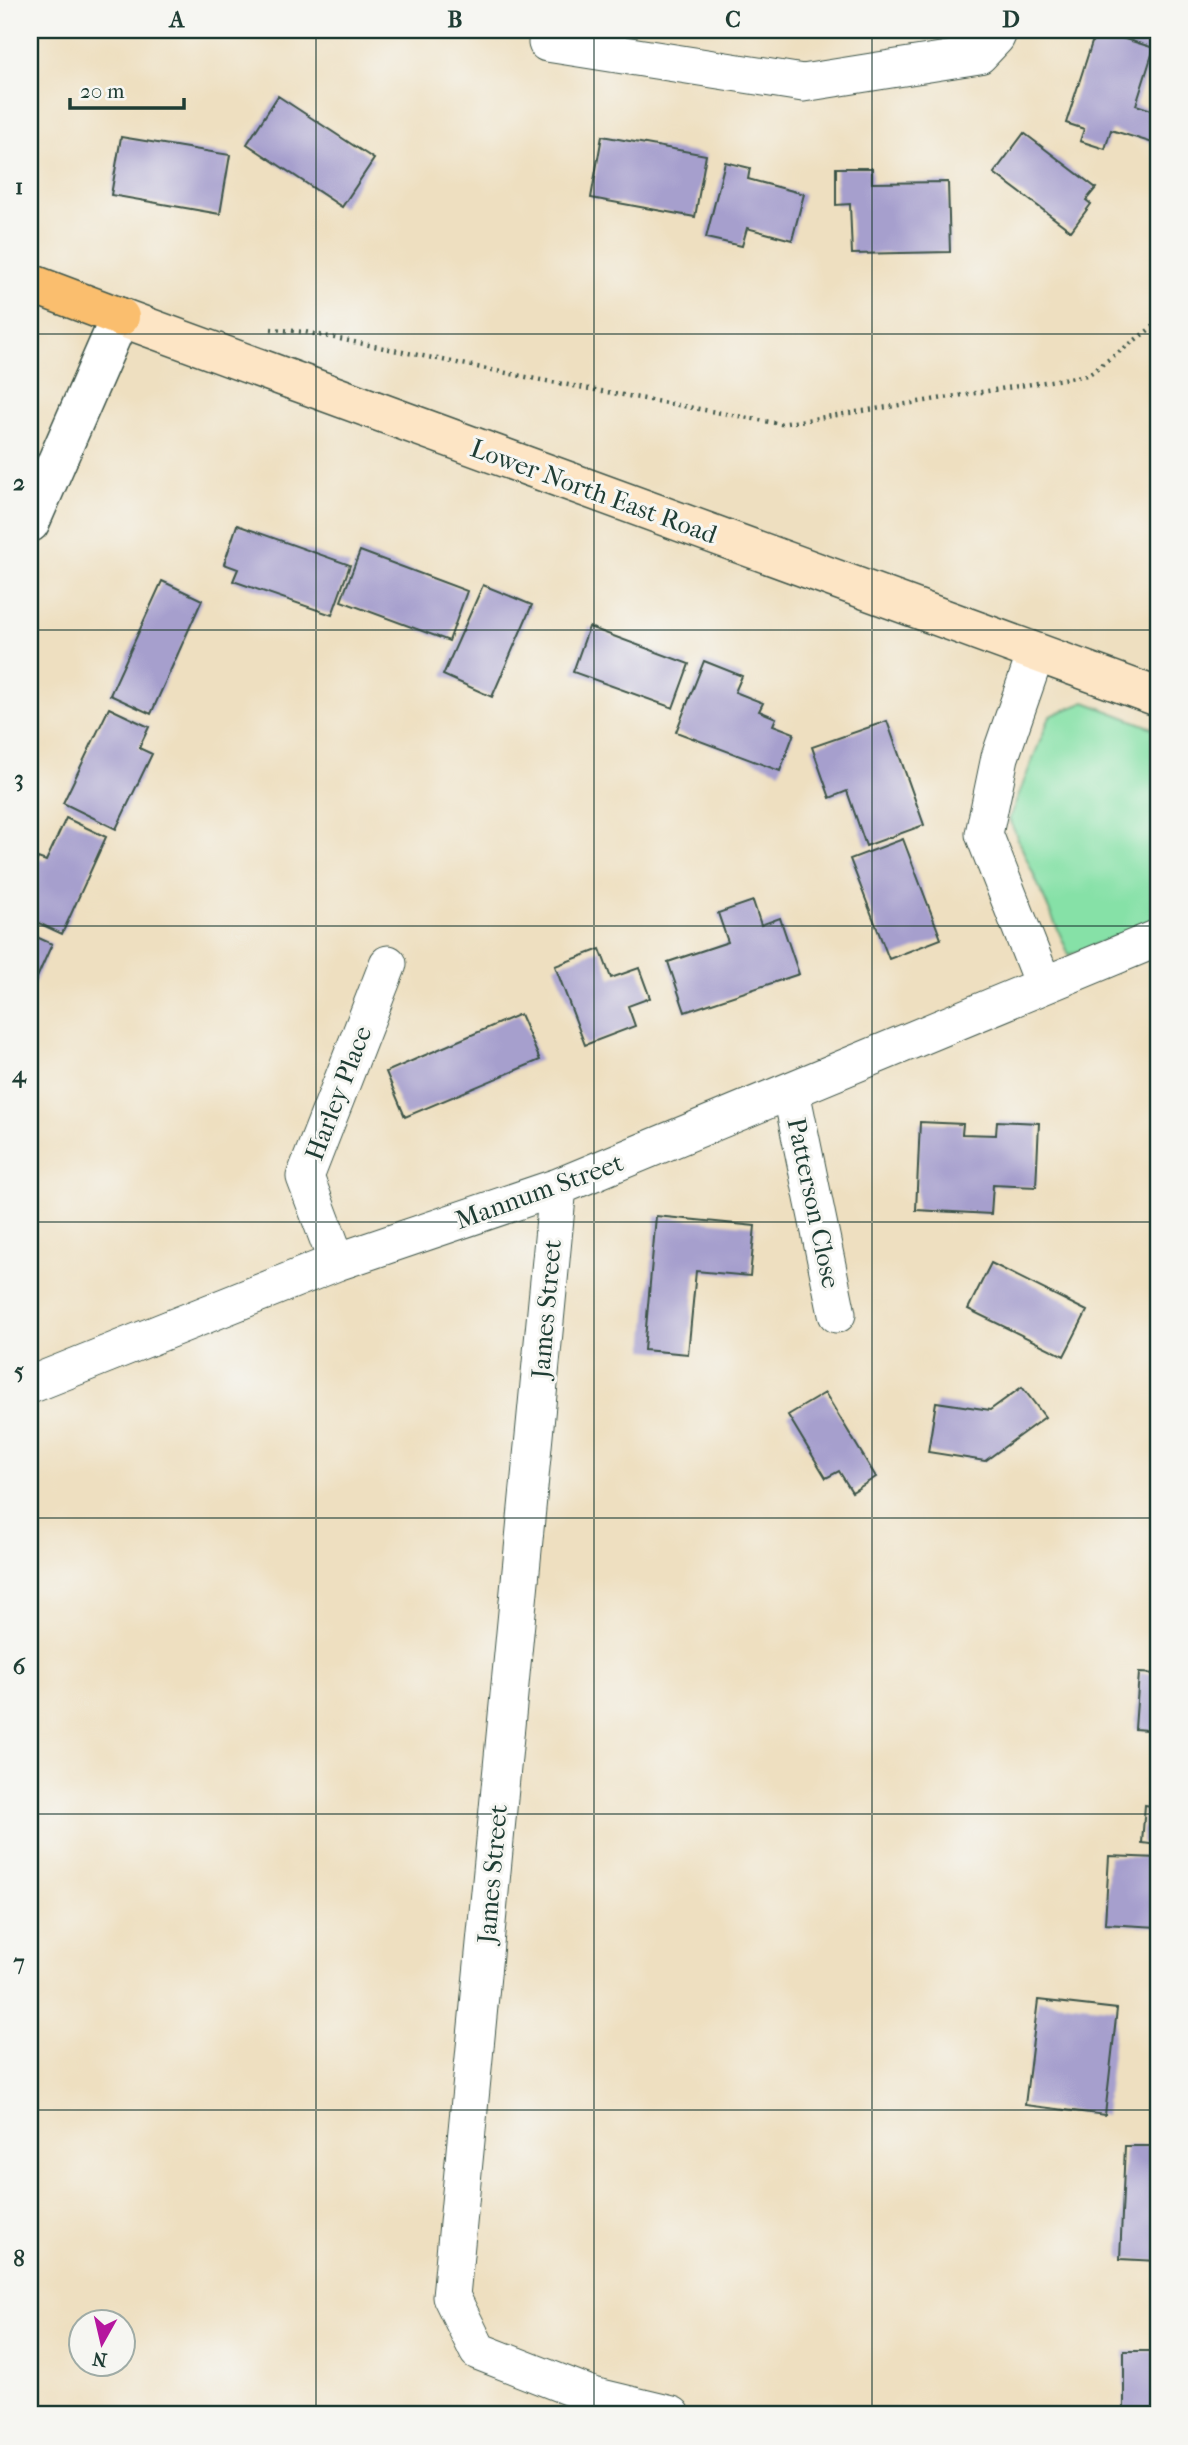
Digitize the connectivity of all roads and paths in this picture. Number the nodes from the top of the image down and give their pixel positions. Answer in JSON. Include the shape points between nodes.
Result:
{"nodes":[{"id":1,"x":999,"y":30,"type":"edge"},
{"id":2,"x":547,"y":43,"type":"dead end"},
{"id":3,"x":30,"y":283,"type":"edge"},
{"id":4,"x":120,"y":317,"type":"junction"},
{"id":5,"x":1158,"y":323,"type":"edge"},
{"id":6,"x":265,"y":329,"type":"dead end"},
{"id":7,"x":30,"y":523,"type":"edge"},
{"id":8,"x":1036,"y":653,"type":"junction"},
{"id":9,"x":1158,"y":697,"type":"edge"},
{"id":10,"x":1158,"y":938,"type":"edge"},
{"id":11,"x":388,"y":964,"type":"dead end"},
{"id":12,"x":1043,"y":984,"type":"junction"},
{"id":13,"x":791,"y":1091,"type":"junction"},
{"id":14,"x":558,"y":1186,"type":"junction"},
{"id":15,"x":337,"y":1262,"type":"junction"},
{"id":16,"x":836,"y":1314,"type":"dead end"},
{"id":17,"x":30,"y":1385,"type":"edge"},
{"id":18,"x":672,"y":2415,"type":"edge"}],
"edges":[{"from":1,"to":2,"type":"street","via":[[979,55],[803,83]]},
{"from":3,"to":4,"type":"main road","name":"Lower North East Road"},
{"from":4,"to":7,"type":"street"},
{"from":4,"to":8,"type":"main road","name":"Lower North East Road"},
{"from":5,"to":6,"type":"path","via":[[1088,375],[782,424],[305,332]]},
{"from":8,"to":9,"type":"main road","name":"Lower North East Road"},
{"from":8,"to":12,"type":"street","via":[[1000,757],[984,834]]},
{"from":10,"to":12,"type":"street","name":"Mannum Street"},
{"from":11,"to":15,"type":"street","name":"Harley Place","via":[[305,1177]]},
{"from":12,"to":13,"type":"street","name":"Mannum Street"},
{"from":13,"to":14,"type":"street","name":"Mannum Street"},
{"from":13,"to":16,"type":"street","name":"Patterson Close"},
{"from":14,"to":15,"type":"street","name":"Mannum Street"},
{"from":14,"to":18,"type":"street","name":"James Street","via":[[452,2296],[478,2351],[593,2396]]},
{"from":15,"to":17,"type":"street","name":"Mannum Street"}]}
